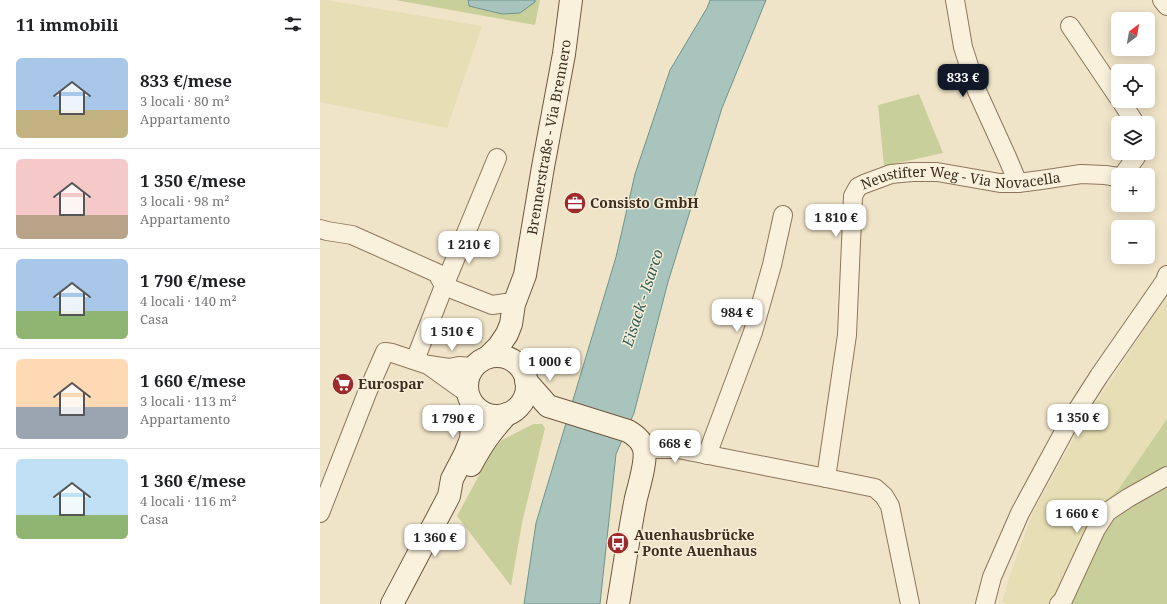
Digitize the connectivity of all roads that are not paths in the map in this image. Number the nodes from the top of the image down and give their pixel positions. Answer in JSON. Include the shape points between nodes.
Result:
{"nodes":[{"id":1,"x":571,"y":0,"type":"edge"},
{"id":2,"x":955,"y":0,"type":"edge"},
{"id":3,"x":1162,"y":0,"type":"edge"},
{"id":4,"x":1167,"y":6,"type":"edge"},
{"id":5,"x":1070,"y":26,"type":"dead end"},
{"id":6,"x":1111,"y":87,"type":"edge"},
{"id":7,"x":497,"y":158,"type":"dead end"},
{"id":8,"x":1111,"y":176,"type":"edge"},
{"id":9,"x":1018,"y":183,"type":"junction"},
{"id":10,"x":783,"y":215,"type":"dead end"},
{"id":11,"x":320,"y":229,"type":"edge"},
{"id":12,"x":525,"y":275,"type":"junction"},
{"id":13,"x":1167,"y":275,"type":"edge"},
{"id":14,"x":444,"y":286,"type":"junction"},
{"id":15,"x":506,"y":303,"type":"dead end"},
{"id":16,"x":480,"y":362,"type":"junction"},
{"id":17,"x":422,"y":363,"type":"junction"},
{"id":18,"x":524,"y":375,"type":"junction"},
{"id":19,"x":469,"y":397,"type":"junction"},
{"id":20,"x":555,"y":408,"type":"junction"},
{"id":21,"x":511,"y":413,"type":"junction"},
{"id":22,"x":644,"y":449,"type":"junction"},
{"id":23,"x":707,"y":456,"type":"junction"},
{"id":24,"x":1167,"y":476,"type":"edge"},
{"id":25,"x":826,"y":478,"type":"junction"},
{"id":26,"x":449,"y":496,"type":"junction"},
{"id":27,"x":320,"y":513,"type":"edge"},
{"id":28,"x":392,"y":604,"type":"edge"},
{"id":29,"x":618,"y":604,"type":"edge"},
{"id":30,"x":910,"y":604,"type":"edge"},
{"id":31,"x":985,"y":604,"type":"edge"},
{"id":32,"x":1059,"y":604,"type":"edge"}],
"edges":[{"from":1,"to":12,"type":"main road","name":"Brennerstraße - Via Brennero","via":[[564,54]]},
{"from":2,"to":9,"type":"street","via":[[963,47],[977,91]]},
{"from":3,"to":4,"type":"street"},
{"from":5,"to":6,"type":"street"},
{"from":7,"to":14,"type":"street"},
{"from":8,"to":9,"type":"street","name":"Neustifter Weg - Via Novacella","via":[[1081,174]]},
{"from":9,"to":25,"type":"street","name":"Neustifter Weg - Via Novacella","via":[[1000,183],[937,172],[912,172],[891,174],[858,187],[853,196],[847,335]]},
{"from":10,"to":23,"type":"street","via":[[753,332]]},
{"from":11,"to":14,"type":"street","via":[[352,235],[437,273]]},
{"from":12,"to":16,"type":"main road","name":"Brennerstraße - Via Brennero","via":[[514,304],[507,334],[499,346]]},
{"from":12,"to":18,"type":"main road","name":"Brennerstraße - Via Brennero","via":[[525,306],[519,351]]},
{"from":13,"to":31,"type":"street","via":[[1067,426],[1020,513],[992,577]]},
{"from":14,"to":15,"type":"street","via":[[492,305]]},
{"from":14,"to":17,"type":"street"},
{"from":16,"to":17,"type":"street","via":[[448,368]]},
{"from":16,"to":18,"type":"main road","via":[[502,357],[509,359],[516,363]]},
{"from":16,"to":19,"type":"main road","name":"Brennerstraße - Via Brennero","via":[[469,375]]},
{"from":17,"to":19,"type":"street"},
{"from":17,"to":27,"type":"street","via":[[385,352],[366,393]]},
{"from":18,"to":20,"type":"main road"},
{"from":18,"to":21,"type":"main road","name":"Brennerstraße - Via Brennero","via":[[524,398]]},
{"from":19,"to":21,"type":"main road","via":[[480,410],[491,416]]},
{"from":19,"to":26,"type":"main road","name":"Brennerstraße - Via Brennero","via":[[471,439],[452,479]]},
{"from":20,"to":21,"type":"main road"},
{"from":20,"to":22,"type":"main road","via":[[628,431],[640,440]]},
{"from":21,"to":26,"type":"main road","name":"Brennerstraße - Via Brennero","via":[[481,446],[462,484]]},
{"from":22,"to":23,"type":"street","via":[[678,450]]},
{"from":22,"to":29,"type":"main road"},
{"from":23,"to":25,"type":"street"},
{"from":24,"to":32,"type":"street","via":[[1107,512]]},
{"from":25,"to":30,"type":"street","via":[[875,488],[884,496],[890,506]]},
{"from":26,"to":28,"type":"main road","name":"Brennerstraße - Via Brennero"}]}
